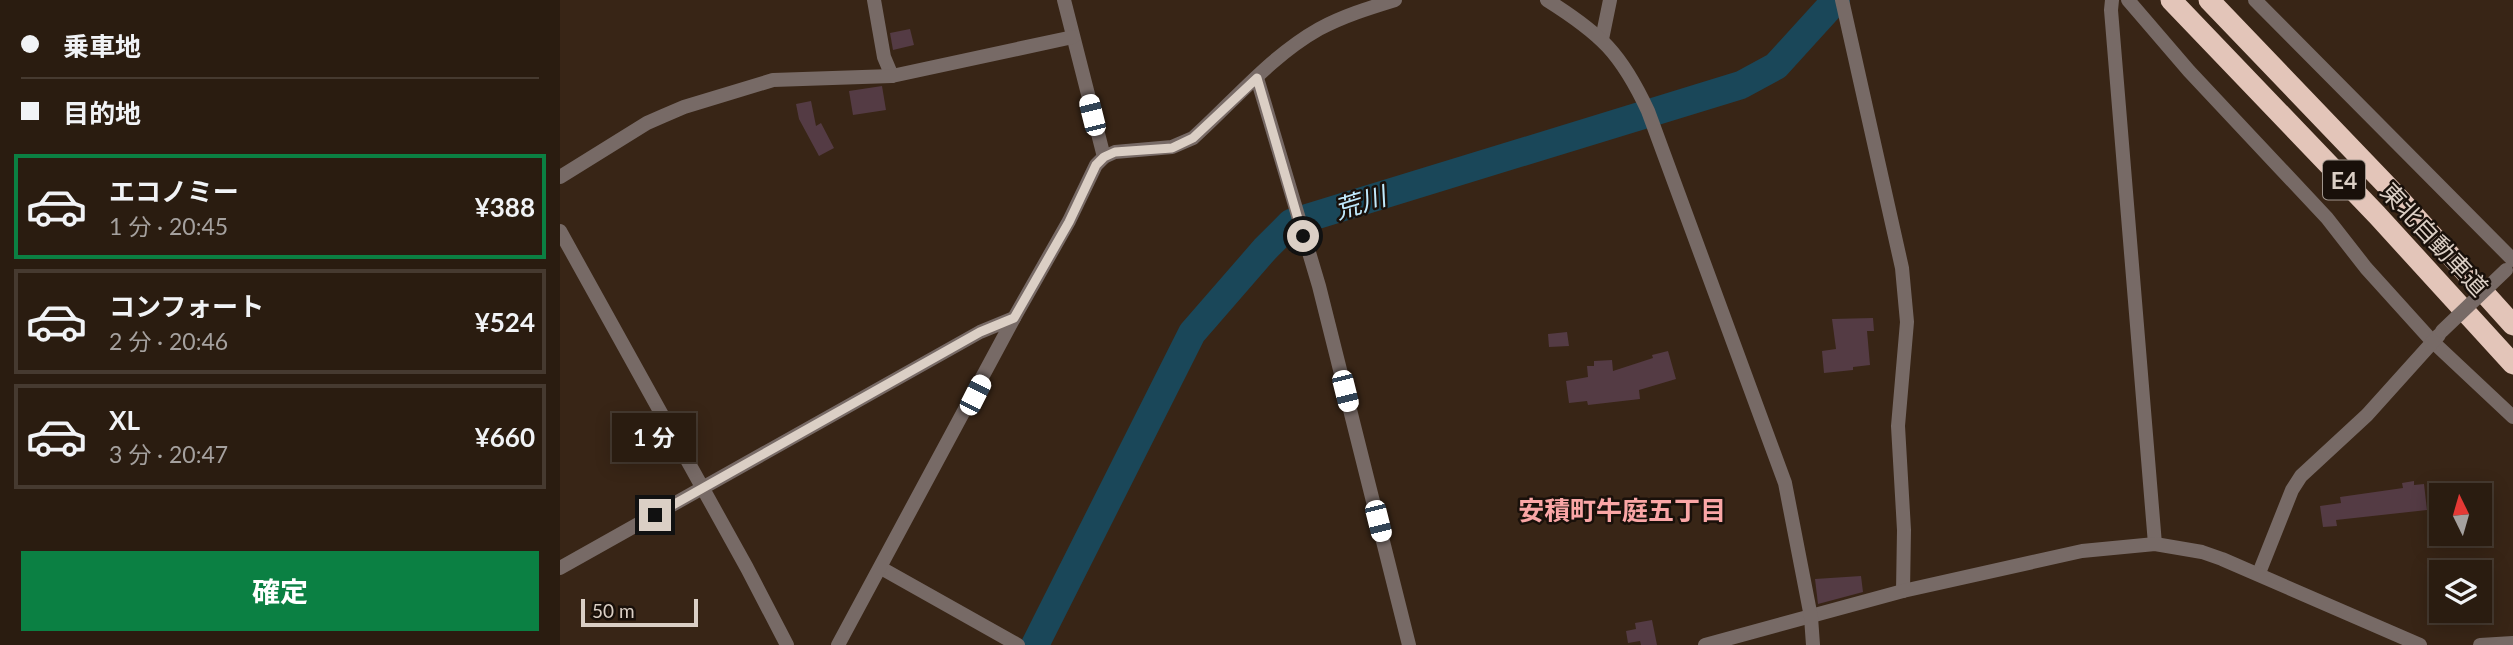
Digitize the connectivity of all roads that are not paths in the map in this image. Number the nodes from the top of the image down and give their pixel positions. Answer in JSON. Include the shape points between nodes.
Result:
{"nodes":[{"id":1,"x":874,"y":0,"type":"edge"},
{"id":2,"x":1064,"y":0,"type":"edge"},
{"id":3,"x":1395,"y":0,"type":"edge"},
{"id":4,"x":1547,"y":0,"type":"edge"},
{"id":5,"x":1610,"y":0,"type":"edge"},
{"id":6,"x":1842,"y":0,"type":"edge"},
{"id":7,"x":2112,"y":0,"type":"edge"},
{"id":8,"x":2128,"y":0,"type":"edge"},
{"id":9,"x":2171,"y":0,"type":"edge"},
{"id":10,"x":2208,"y":0,"type":"edge"},
{"id":11,"x":2255,"y":0,"type":"edge"},
{"id":12,"x":1073,"y":37,"type":"junction"},
{"id":13,"x":1602,"y":39,"type":"junction"},
{"id":14,"x":891,"y":76,"type":"junction"},
{"id":15,"x":1257,"y":78,"type":"junction"},
{"id":16,"x":1104,"y":157,"type":"junction"},
{"id":17,"x":560,"y":177,"type":"edge"},
{"id":18,"x":560,"y":230,"type":"edge"},
{"id":19,"x":2511,"y":264,"type":"edge"},
{"id":20,"x":1014,"y":318,"type":"junction"},
{"id":21,"x":2513,"y":325,"type":"edge"},
{"id":22,"x":2437,"y":336,"type":"junction"},
{"id":23,"x":2513,"y":364,"type":"edge"},
{"id":24,"x":2513,"y":417,"type":"edge"},
{"id":25,"x":703,"y":489,"type":"junction"},
{"id":26,"x":2155,"y":544,"type":"junction"},
{"id":27,"x":560,"y":568,"type":"edge"},
{"id":28,"x":881,"y":568,"type":"junction"},
{"id":29,"x":2259,"y":573,"type":"junction"},
{"id":30,"x":1903,"y":591,"type":"junction"},
{"id":31,"x":1811,"y":617,"type":"junction"},
{"id":32,"x":2513,"y":643,"type":"edge"},
{"id":33,"x":787,"y":645,"type":"edge"},
{"id":34,"x":838,"y":645,"type":"edge"},
{"id":35,"x":1017,"y":645,"type":"edge"},
{"id":36,"x":1409,"y":645,"type":"edge"},
{"id":37,"x":1705,"y":645,"type":"edge"},
{"id":38,"x":1813,"y":645,"type":"edge"},
{"id":39,"x":2420,"y":645,"type":"edge"},
{"id":40,"x":2480,"y":645,"type":"edge"}],
"edges":[{"from":1,"to":14,"type":"street"},
{"from":2,"to":12,"type":"street"},
{"from":3,"to":15,"type":"street","via":[[1321,28]]},
{"from":4,"to":13,"type":"street"},
{"from":5,"to":13,"type":"street"},
{"from":6,"to":30,"type":"street","via":[[1902,268],[1907,322],[1898,426]]},
{"from":7,"to":26,"type":"street"},
{"from":8,"to":22,"type":"street","via":[[2327,218],[2366,268]]},
{"from":9,"to":23,"type":"highway","name":"東北自動車道","number":"E4"},
{"from":10,"to":21,"type":"highway","name":"東北自動車道","number":"E4","via":[[2394,193]]},
{"from":11,"to":19,"type":"street"},
{"from":12,"to":14,"type":"street"},
{"from":12,"to":16,"type":"street"},
{"from":13,"to":31,"type":"street","via":[[1648,111],[1785,483]]},
{"from":14,"to":17,"type":"street","via":[[759,83],[646,123]]},
{"from":15,"to":16,"type":"street","via":[[1193,138],[1159,150],[1115,152]]},
{"from":15,"to":36,"type":"street","via":[[1319,286]]},
{"from":16,"to":20,"type":"street"},
{"from":18,"to":25,"type":"street"},
{"from":19,"to":22,"type":"street","bridge":true},
{"from":20,"to":25,"type":"street","via":[[980,332]]},
{"from":20,"to":28,"type":"street"},
{"from":22,"to":24,"type":"street"},
{"from":22,"to":29,"type":"street","via":[[2367,415],[2301,476]]},
{"from":25,"to":27,"type":"street"},
{"from":25,"to":33,"type":"street"},
{"from":26,"to":29,"type":"street","via":[[2202,552]]},
{"from":26,"to":30,"type":"street","via":[[2082,551]]},
{"from":28,"to":34,"type":"street"},
{"from":28,"to":35,"type":"street"},
{"from":29,"to":39,"type":"street"},
{"from":30,"to":31,"type":"street"},
{"from":31,"to":37,"type":"street"},
{"from":31,"to":38,"type":"street"},
{"from":32,"to":40,"type":"street"}]}
